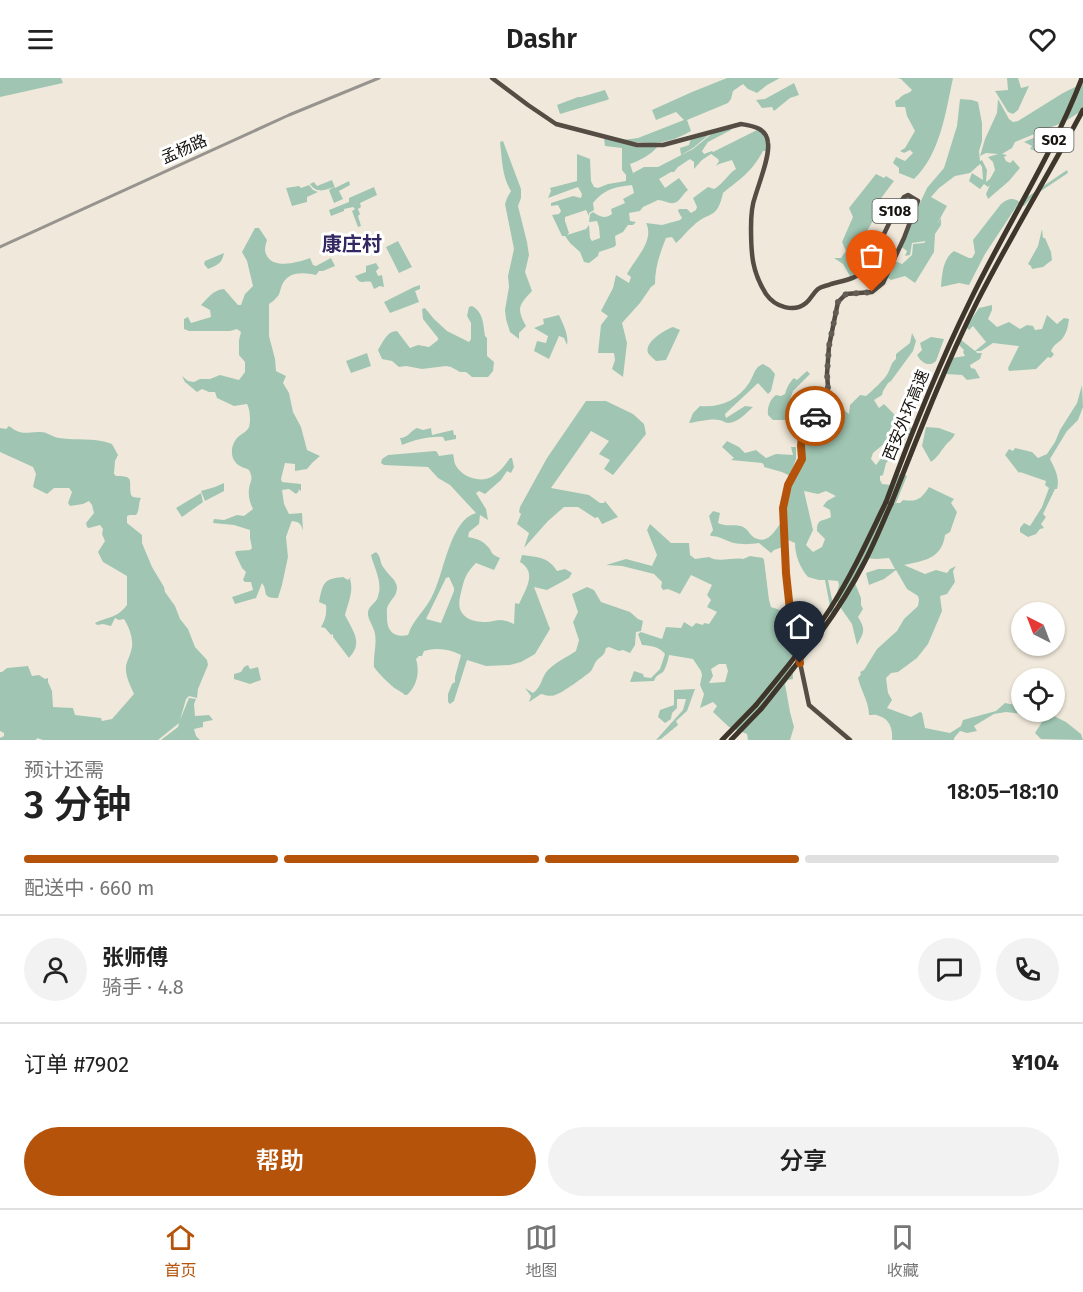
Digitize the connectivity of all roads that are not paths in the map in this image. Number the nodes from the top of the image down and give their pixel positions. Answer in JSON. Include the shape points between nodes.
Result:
{"nodes":[{"id":1,"x":379,"y":78,"type":"edge"},
{"id":2,"x":492,"y":78,"type":"edge"},
{"id":3,"x":1082,"y":78,"type":"edge"},
{"id":4,"x":1083,"y":110,"type":"edge"},
{"id":5,"x":0,"y":247,"type":"edge"},
{"id":6,"x":929,"y":399,"type":"junction"},
{"id":7,"x":758,"y":707,"type":"junction"},
{"id":8,"x":722,"y":740,"type":"edge"},
{"id":9,"x":731,"y":740,"type":"edge"},
{"id":10,"x":849,"y":740,"type":"edge"}],
"edges":[{"from":1,"to":5,"type":"street","name":"孟杨路"},
{"from":2,"to":10,"type":"main road","number":"S108","via":[[556,124],[637,145],[663,145],[741,124],[764,131],[768,143],[751,216],[752,260],[761,287],[770,300],[785,308],[799,308],[821,287],[861,274],[904,197],[908,195],[918,201],[883,284],[872,292],[846,294],[838,302],[829,346],[825,402],[803,430],[802,459],[788,485],[783,508],[791,620],[809,705]]},
{"from":3,"to":6,"type":"highway","name":"西安外环高速","number":"S02","via":[[1056,138],[974,293]]},
{"from":4,"to":6,"type":"highway","name":"西安外环高速","number":"S02","via":[[1011,238]]},
{"from":6,"to":7,"type":"highway","name":"西安外环高速","number":"S02","bridge":true,"via":[[864,564],[835,613],[793,670]]},
{"from":7,"to":8,"type":"highway","name":"西安外环高速","number":"S02"},
{"from":7,"to":9,"type":"highway","name":"西安外环高速","number":"S02"}]}
